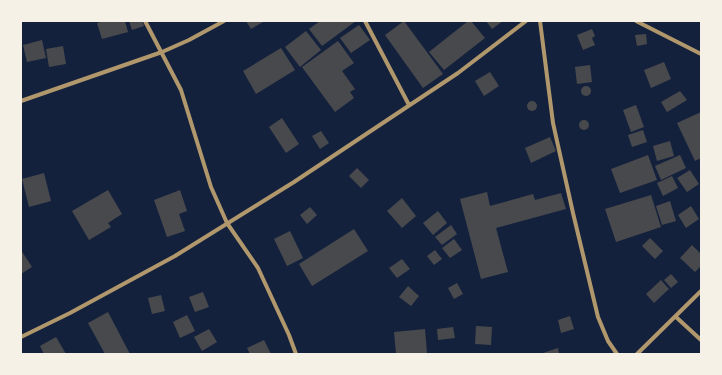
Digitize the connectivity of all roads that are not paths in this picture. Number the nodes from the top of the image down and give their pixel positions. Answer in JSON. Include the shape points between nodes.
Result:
{"nodes":[{"id":1,"x":145,"y":21,"type":"edge"},
{"id":2,"x":224,"y":21,"type":"edge"},
{"id":3,"x":365,"y":21,"type":"edge"},
{"id":4,"x":526,"y":21,"type":"edge"},
{"id":5,"x":540,"y":21,"type":"edge"},
{"id":6,"x":636,"y":21,"type":"edge"},
{"id":7,"x":162,"y":52,"type":"junction"},
{"id":8,"x":701,"y":54,"type":"edge"},
{"id":9,"x":21,"y":101,"type":"edge"},
{"id":10,"x":409,"y":105,"type":"junction"},
{"id":11,"x":228,"y":222,"type":"junction"},
{"id":12,"x":701,"y":291,"type":"edge"},
{"id":13,"x":676,"y":317,"type":"junction"},
{"id":14,"x":21,"y":337,"type":"edge"},
{"id":15,"x":701,"y":340,"type":"edge"},
{"id":16,"x":296,"y":354,"type":"edge"},
{"id":17,"x":617,"y":354,"type":"edge"},
{"id":18,"x":637,"y":354,"type":"edge"}],
"edges":[{"from":1,"to":7,"type":"street"},
{"from":2,"to":7,"type":"street"},
{"from":3,"to":10,"type":"street"},
{"from":4,"to":10,"type":"street","via":[[458,73]]},
{"from":5,"to":17,"type":"street","via":[[553,123],[573,214],[598,317],[608,341]]},
{"from":6,"to":8,"type":"street"},
{"from":7,"to":9,"type":"street"},
{"from":7,"to":11,"type":"street","via":[[181,90],[211,187]]},
{"from":10,"to":11,"type":"street","via":[[294,182]]},
{"from":11,"to":14,"type":"street","via":[[175,256]]},
{"from":11,"to":16,"type":"street","via":[[258,268]]},
{"from":12,"to":13,"type":"street"},
{"from":13,"to":15,"type":"street"},
{"from":13,"to":18,"type":"street"}]}
